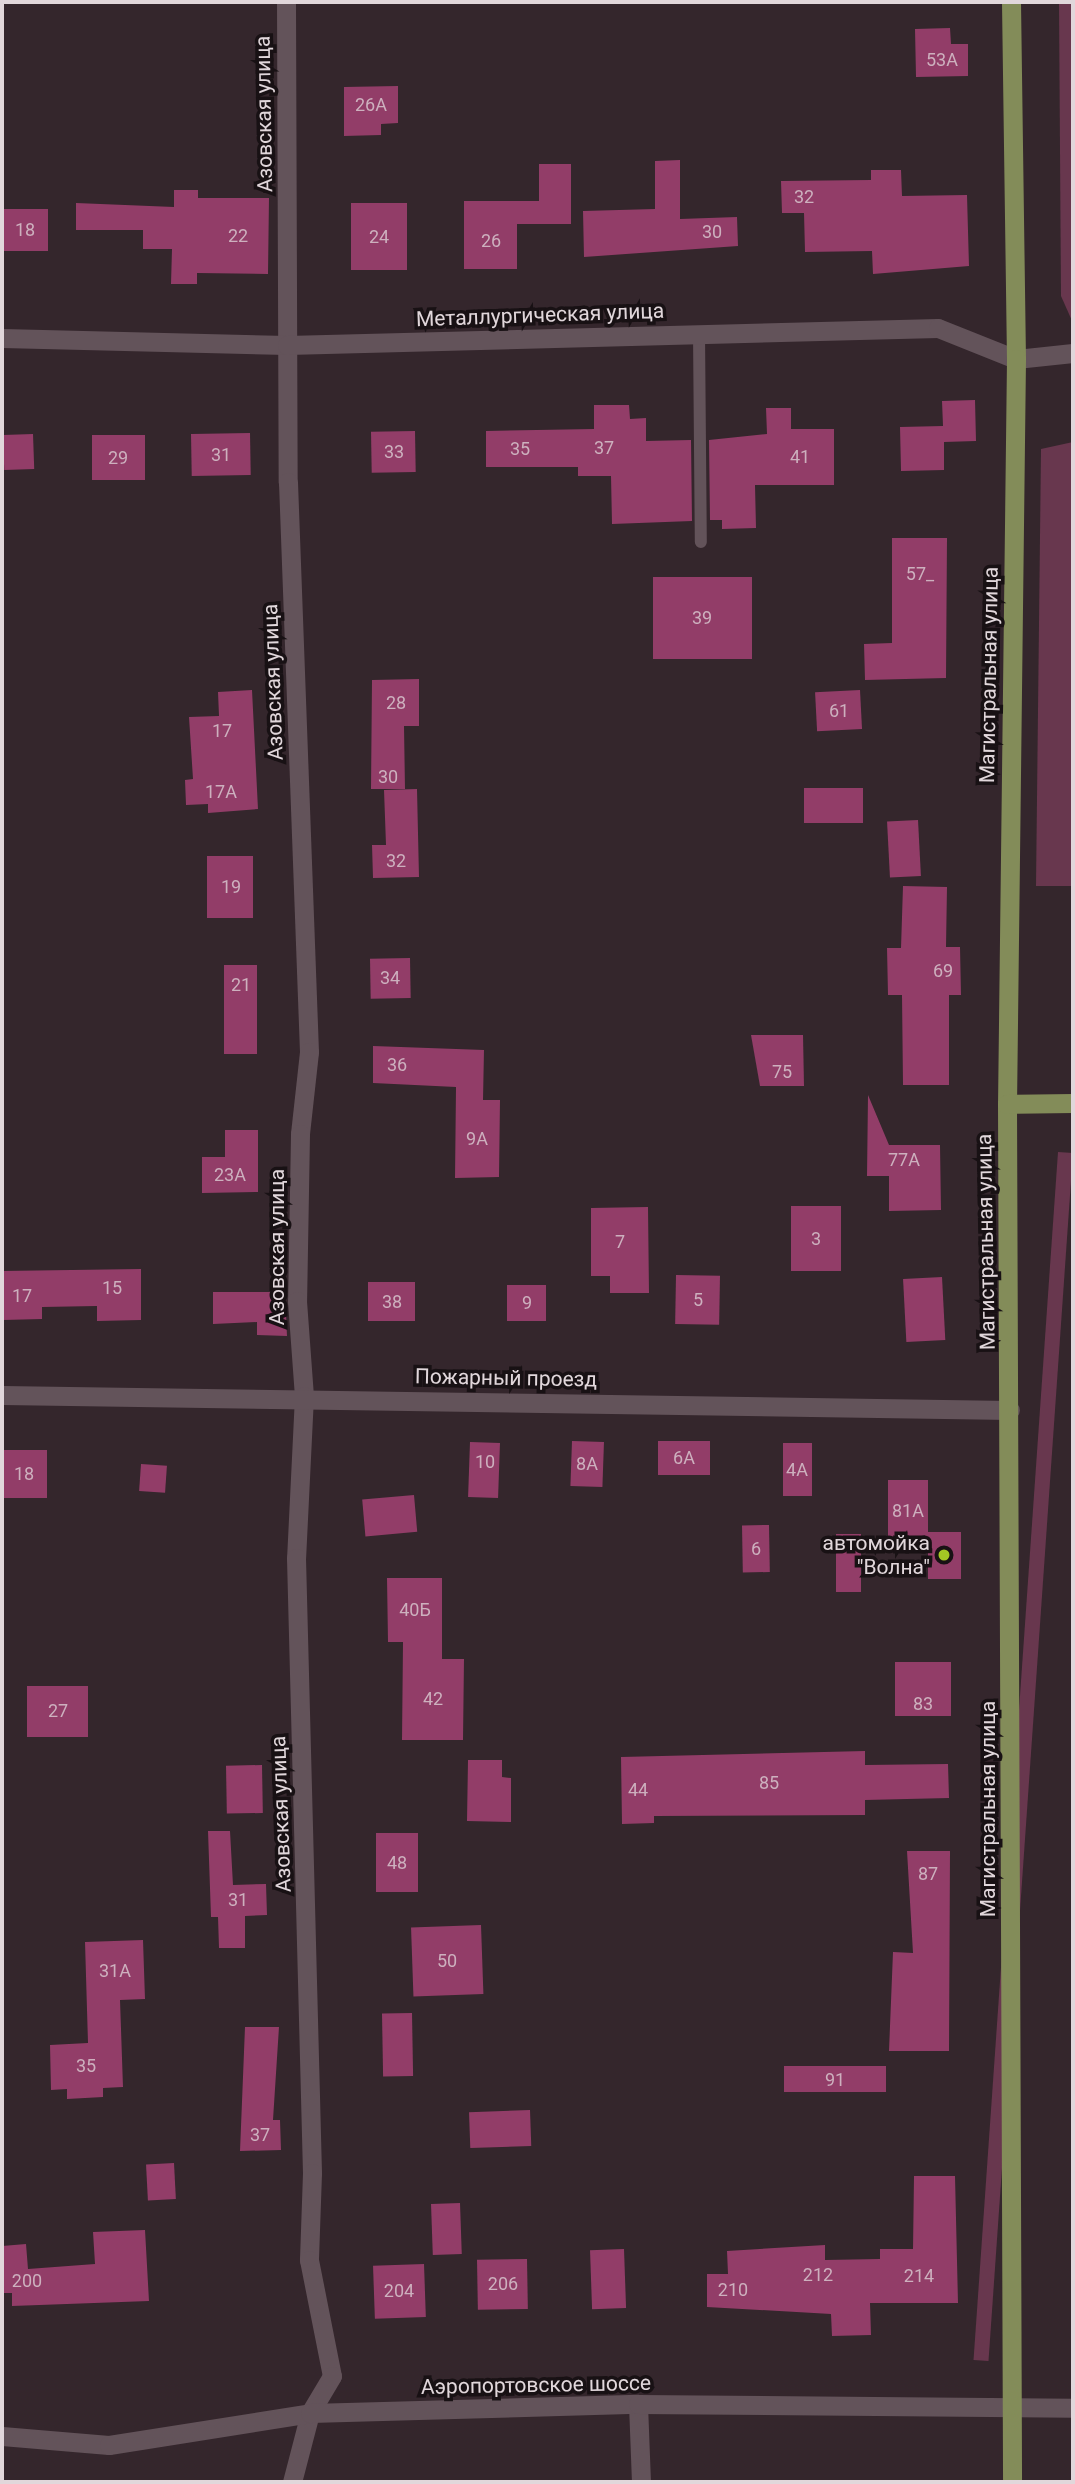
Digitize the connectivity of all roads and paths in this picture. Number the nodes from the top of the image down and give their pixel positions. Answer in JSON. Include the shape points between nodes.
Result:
{"nodes":[{"id":1,"x":286,"y":2,"type":"edge"},
{"id":2,"x":1011,"y":2,"type":"edge"},
{"id":3,"x":699,"y":333,"type":"junction"},
{"id":4,"x":2,"y":338,"type":"edge"},
{"id":5,"x":287,"y":345,"type":"junction"},
{"id":6,"x":1073,"y":353,"type":"edge"},
{"id":7,"x":1016,"y":359,"type":"junction"},
{"id":8,"x":701,"y":542,"type":"dead end"},
{"id":9,"x":1073,"y":1103,"type":"edge"},
{"id":10,"x":1007,"y":1104,"type":"junction"},
{"id":11,"x":2,"y":1395,"type":"edge"},
{"id":12,"x":304,"y":1396,"type":"junction"},
{"id":13,"x":1010,"y":1410,"type":"junction"},
{"id":14,"x":638,"y":2404,"type":"junction"},
{"id":15,"x":1073,"y":2409,"type":"edge"},
{"id":16,"x":1011,"y":2410,"type":"junction"},
{"id":17,"x":310,"y":2413,"type":"junction"},
{"id":18,"x":2,"y":2436,"type":"edge"},
{"id":19,"x":292,"y":2482,"type":"edge"},
{"id":20,"x":641,"y":2482,"type":"edge"},
{"id":21,"x":1012,"y":2482,"type":"edge"}],
"edges":[{"from":1,"to":5,"type":"street","name":"Азовская улица"},
{"from":2,"to":7,"type":"main road","name":"Магистральная улица"},
{"from":3,"to":5,"type":"street","name":"Металлургическая улица"},
{"from":3,"to":7,"type":"street","name":"Металлургическая улица","via":[[938,328]]},
{"from":3,"to":8,"type":"lane"},
{"from":4,"to":5,"type":"street","name":"Металлургическая улица"},
{"from":5,"to":12,"type":"street","name":"Азовская улица","via":[[309,1052],[297,1287]]},
{"from":6,"to":7,"type":"street","name":"Металлургическая улица"},
{"from":7,"to":10,"type":"main road","name":"Магистральная улица"},
{"from":9,"to":10,"type":"main road"},
{"from":10,"to":13,"type":"main road","name":"Магистральная улица"},
{"from":11,"to":12,"type":"street","name":"Пожарный проезд"},
{"from":12,"to":13,"type":"street","name":"Пожарный проезд"},
{"from":12,"to":17,"type":"street","name":"Азовская улица","via":[[296,1558],[309,2260],[332,2376]]},
{"from":13,"to":16,"type":"main road","name":"Магистральная улица"},
{"from":14,"to":16,"type":"street","name":"Аэропортовское шоссе"},
{"from":14,"to":17,"type":"street","name":"Аэропортовское шоссе"},
{"from":14,"to":20,"type":"street"},
{"from":15,"to":16,"type":"street","name":"Аэропортовское шоссе"},
{"from":16,"to":21,"type":"main road","name":"Магистральная улица"},
{"from":17,"to":18,"type":"street","name":"Аэропортовское шоссе","via":[[109,2445]]},
{"from":17,"to":19,"type":"street","name":"Азовская улица"}]}
